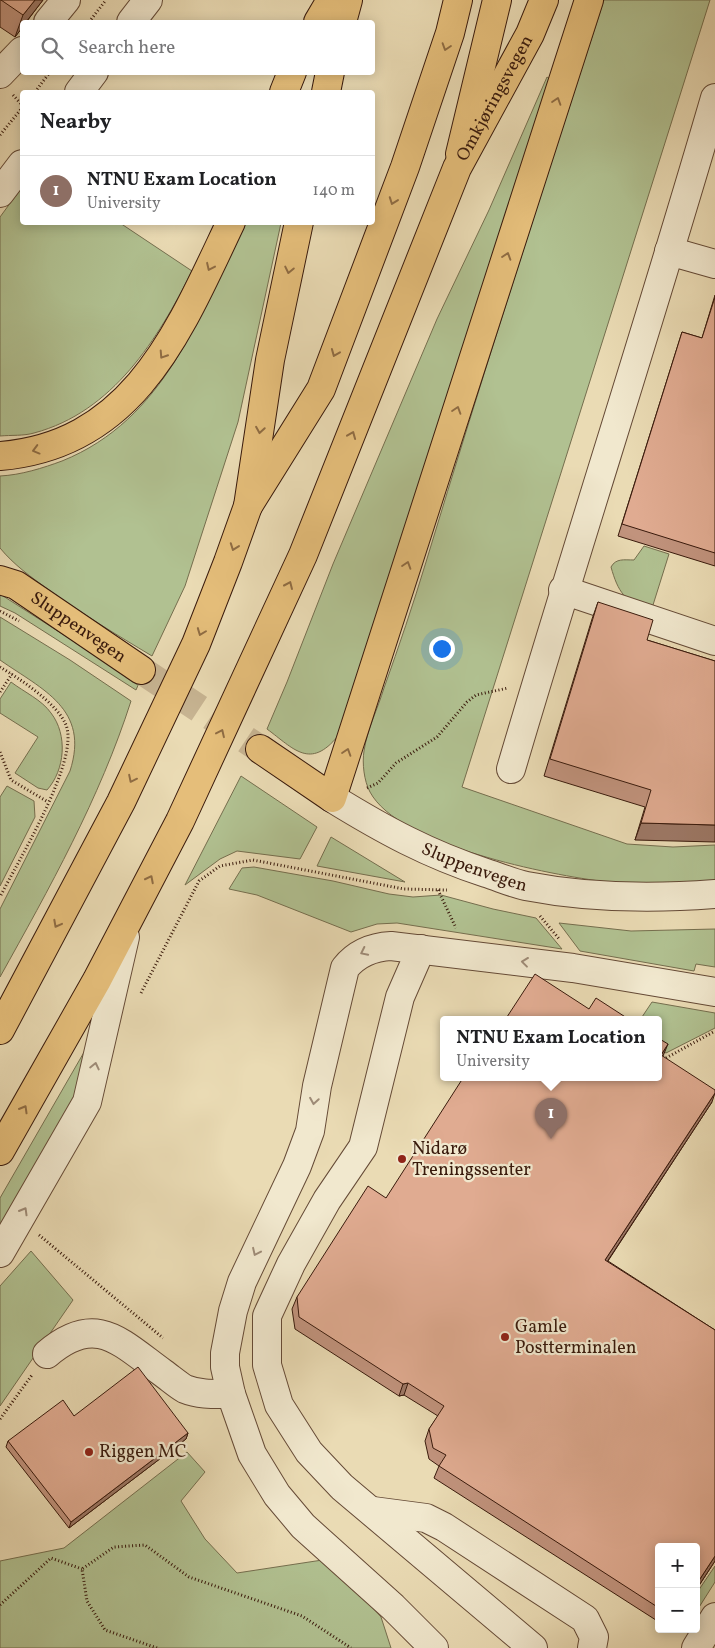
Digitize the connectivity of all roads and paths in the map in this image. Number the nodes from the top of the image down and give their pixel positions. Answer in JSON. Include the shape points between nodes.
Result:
{"nodes":[{"id":1,"x":66,"y":0,"type":"edge"},
{"id":2,"x":106,"y":0,"type":"edge"},
{"id":3,"x":148,"y":0,"type":"edge"},
{"id":4,"x":331,"y":0,"type":"edge"},
{"id":5,"x":348,"y":0,"type":"edge"},
{"id":6,"x":458,"y":0,"type":"edge"},
{"id":7,"x":497,"y":0,"type":"edge"},
{"id":8,"x":544,"y":0,"type":"edge"},
{"id":9,"x":589,"y":0,"type":"edge"},
{"id":10,"x":50,"y":20,"type":"edge"},
{"id":11,"x":91,"y":20,"type":"edge"},
{"id":12,"x":133,"y":20,"type":"edge"},
{"id":13,"x":319,"y":20,"type":"edge"},
{"id":14,"x":343,"y":20,"type":"edge"},
{"id":15,"x":20,"y":53,"type":"edge"},
{"id":16,"x":0,"y":74,"type":"edge"},
{"id":17,"x":48,"y":75,"type":"edge"},
{"id":18,"x":92,"y":75,"type":"edge"},
{"id":19,"x":291,"y":75,"type":"edge"},
{"id":20,"x":329,"y":75,"type":"edge"},
{"id":21,"x":36,"y":90,"type":"edge"},
{"id":22,"x":80,"y":90,"type":"edge"},
{"id":23,"x":285,"y":90,"type":"edge"},
{"id":24,"x":326,"y":90,"type":"edge"},
{"id":25,"x":715,"y":98,"type":"edge"},
{"id":26,"x":20,"y":110,"type":"edge"},
{"id":27,"x":0,"y":135,"type":"edge"},
{"id":28,"x":20,"y":167,"type":"edge"},
{"id":29,"x":457,"y":168,"type":"junction"},
{"id":30,"x":0,"y":193,"type":"edge"},
{"id":31,"x":230,"y":225,"type":"edge"},
{"id":32,"x":298,"y":225,"type":"edge"},
{"id":33,"x":669,"y":251,"type":"junction"},
{"id":34,"x":715,"y":264,"type":"edge"},
{"id":35,"x":0,"y":456,"type":"edge"},
{"id":36,"x":248,"y":506,"type":"junction"},
{"id":37,"x":0,"y":562,"type":"edge"},
{"id":38,"x":8,"y":583,"type":"edge"},
{"id":39,"x":563,"y":590,"type":"junction"},
{"id":40,"x":715,"y":641,"type":"edge"},
{"id":41,"x":0,"y":667,"type":"edge"},
{"id":42,"x":141,"y":670,"type":"tunnel mouth"},
{"id":43,"x":12,"y":674,"type":"junction"},
{"id":44,"x":536,"y":686,"type":"junction"},
{"id":45,"x":0,"y":692,"type":"edge"},
{"id":46,"x":260,"y":749,"type":"tunnel mouth"},
{"id":47,"x":0,"y":752,"type":"edge"},
{"id":48,"x":511,"y":769,"type":"dead end"},
{"id":49,"x":332,"y":798,"type":"junction"},
{"id":50,"x":48,"y":802,"type":"junction"},
{"id":51,"x":438,"y":890,"type":"junction"},
{"id":52,"x":447,"y":890,"type":"dead end"},
{"id":53,"x":715,"y":894,"type":"edge"},
{"id":54,"x":0,"y":897,"type":"edge"},
{"id":55,"x":537,"y":912,"type":"dead end"},
{"id":56,"x":128,"y":922,"type":"junction"},
{"id":57,"x":457,"y":930,"type":"dead end"},
{"id":58,"x":421,"y":949,"type":"junction"},
{"id":59,"x":569,"y":958,"type":"junction"},
{"id":60,"x":715,"y":992,"type":"edge"},
{"id":61,"x":138,"y":999,"type":"dead end"},
{"id":62,"x":0,"y":1030,"type":"edge"},
{"id":63,"x":715,"y":1031,"type":"edge"},
{"id":64,"x":666,"y":1058,"type":"edge"},
{"id":65,"x":0,"y":1151,"type":"edge"},
{"id":66,"x":44,"y":1226,"type":"dead end"},
{"id":67,"x":0,"y":1253,"type":"edge"},
{"id":68,"x":170,"y":1343,"type":"dead end"},
{"id":69,"x":47,"y":1354,"type":"joint"},
{"id":70,"x":231,"y":1394,"type":"junction"},
{"id":71,"x":0,"y":1419,"type":"edge"},
{"id":72,"x":373,"y":1511,"type":"junction"},
{"id":73,"x":82,"y":1570,"type":"junction"},
{"id":74,"x":0,"y":1604,"type":"edge"},
{"id":75,"x":715,"y":1617,"type":"edge"},
{"id":76,"x":157,"y":1648,"type":"edge"},
{"id":77,"x":351,"y":1648,"type":"edge"},
{"id":78,"x":434,"y":1648,"type":"edge"},
{"id":79,"x":533,"y":1648,"type":"edge"},
{"id":80,"x":592,"y":1648,"type":"edge"},
{"id":81,"x":696,"y":1648,"type":"edge"}],
"edges":[{"from":1,"to":10,"type":"street"},
{"from":2,"to":11,"type":"path"},
{"from":3,"to":12,"type":"street"},
{"from":4,"to":13,"type":"main road"},
{"from":5,"to":14,"type":"main road"},
{"from":6,"to":36,"type":"main road","one_way":true,"via":[[408,158],[321,388]]},
{"from":7,"to":29,"type":"main road"},
{"from":8,"to":29,"type":"main road","name":"Omkjøringsvegen","via":[[530,34]]},
{"from":49,"to":9,"type":"main road","one_way":true},
{"from":15,"to":16,"type":"street"},
{"from":17,"to":21,"type":"path"},
{"from":18,"to":22,"type":"street"},
{"from":19,"to":23,"type":"main road"},
{"from":20,"to":24,"type":"main road"},
{"from":25,"to":33,"type":"street"},
{"from":26,"to":27,"type":"path"},
{"from":28,"to":30,"type":"street"},
{"from":56,"to":29,"type":"main road","one_way":true,"via":[[180,821],[303,555]]},
{"from":31,"to":35,"type":"main road","one_way":true,"via":[[188,313],[162,358],[120,406],[78,436],[16,455]]},
{"from":32,"to":36,"type":"main road","one_way":true,"via":[[270,360]]},
{"from":33,"to":34,"type":"street"},
{"from":33,"to":39,"type":"street"},
{"from":36,"to":62,"type":"main road","one_way":true,"via":[[192,652],[121,802]]},
{"from":37,"to":38,"type":"main road","name":"Sluppenvegen"},
{"from":38,"to":42,"type":"main road","name":"Sluppenvegen"},
{"from":39,"to":40,"type":"street"},
{"from":39,"to":44,"type":"street"},
{"from":41,"to":43,"type":"path"},
{"from":43,"to":45,"type":"path"},
{"from":43,"to":50,"type":"path","via":[[54,708],[65,724],[70,741],[60,779]]},
{"from":44,"to":48,"type":"street"},
{"from":44,"to":49,"type":"path","via":[[476,695],[437,737],[396,763],[378,783]]},
{"from":46,"to":49,"type":"main road","name":"Sluppenvegen"},
{"from":47,"to":50,"type":"path","via":[[11,780]]},
{"from":49,"to":53,"type":"street","name":"Sluppenvegen","via":[[396,837],[454,862],[524,886],[596,896],[665,898]]},
{"from":50,"to":54,"type":"path"},
{"from":51,"to":52,"type":"path"},
{"from":51,"to":57,"type":"path"},
{"from":51,"to":61,"type":"path","via":[[404,889],[253,860],[220,866],[199,881]]},
{"from":55,"to":59,"type":"path"},
{"from":65,"to":56,"type":"main road","one_way":true},
{"from":67,"to":56,"type":"street","one_way":true,"via":[[87,1102]]},
{"from":59,"to":58,"type":"street","one_way":true},
{"from":58,"to":70,"type":"street","one_way":true,"via":[[376,947],[353,958],[345,968],[317,1086],[310,1131],[242,1282],[233,1311],[225,1353]]},
{"from":58,"to":72,"type":"street","via":[[400,997],[363,1147],[327,1200],[291,1264],[267,1316],[267,1365],[279,1405],[309,1452],[342,1487]]},
{"from":59,"to":60,"type":"street"},
{"from":63,"to":64,"type":"path"},
{"from":66,"to":68,"type":"path","via":[[39,1234]]},
{"from":69,"to":70,"type":"street","via":[[64,1340],[88,1332],[112,1337],[183,1388],[199,1394]]},
{"from":69,"to":71,"type":"path"},
{"from":70,"to":78,"type":"street","via":[[252,1454],[277,1495],[303,1526]]},
{"from":72,"to":79,"type":"street"},
{"from":72,"to":80,"type":"street","via":[[426,1518],[444,1527],[585,1619],[594,1637]]},
{"from":73,"to":74,"type":"path","via":[[51,1558]]},
{"from":73,"to":76,"type":"path","via":[[87,1601],[104,1630]]},
{"from":73,"to":77,"type":"path","via":[[114,1547],[145,1545],[189,1577],[302,1616]]},
{"from":75,"to":81,"type":"street"}]}
